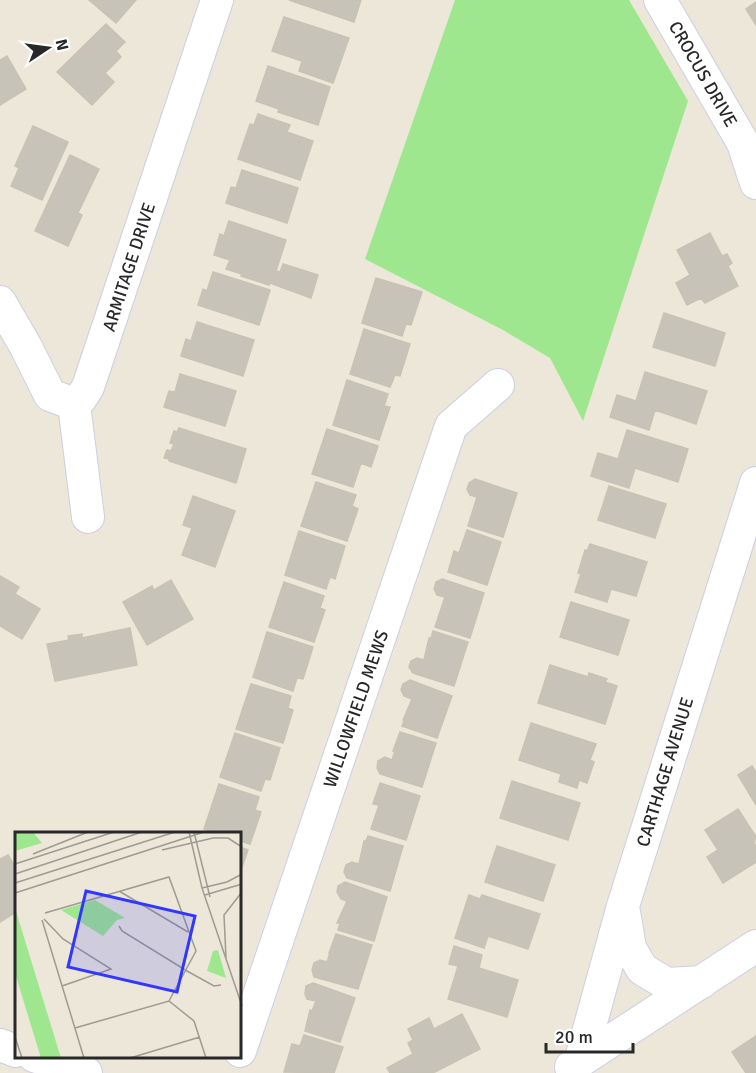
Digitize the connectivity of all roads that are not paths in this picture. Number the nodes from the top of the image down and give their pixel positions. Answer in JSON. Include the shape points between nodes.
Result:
{"nodes":[{"id":1,"x":217,"y":0,"type":"edge"},
{"id":2,"x":660,"y":0,"type":"edge"},
{"id":3,"x":756,"y":183,"type":"edge"},
{"id":4,"x":0,"y":302,"type":"edge"},
{"id":5,"x":498,"y":385,"type":"dead end"},
{"id":6,"x":74,"y":404,"type":"junction"},
{"id":7,"x":756,"y":483,"type":"edge"},
{"id":8,"x":88,"y":517,"type":"dead end"},
{"id":9,"x":623,"y":906,"type":"junction"},
{"id":10,"x":756,"y":946,"type":"edge"},
{"id":11,"x":702,"y":982,"type":"junction"},
{"id":12,"x":242,"y":1045,"type":"edge"},
{"id":13,"x":0,"y":1046,"type":"edge"},
{"id":14,"x":15,"y":1051,"type":"edge"},
{"id":15,"x":40,"y":1058,"type":"edge"},
{"id":16,"x":237,"y":1058,"type":"edge"},
{"id":17,"x":571,"y":1067,"type":"edge"},
{"id":18,"x":86,"y":1073,"type":"edge"},
{"id":19,"x":232,"y":1073,"type":"edge"}],
"edges":[{"from":1,"to":6,"type":"street","name":"ARMITAGE DRIVE","via":[[88,387]]},
{"from":2,"to":3,"type":"street","name":"CROCUS DRIVE","via":[[743,143]]},
{"from":4,"to":6,"type":"street","via":[[50,395]]},
{"from":5,"to":12,"type":"street","name":"WILLOWFIELD MEWS","via":[[452,426]]},
{"from":6,"to":8,"type":"street"},
{"from":7,"to":9,"type":"street","name":"CARTHAGE AVENUE"},
{"from":9,"to":11,"type":"street","via":[[630,948],[642,969],[667,984]]},
{"from":9,"to":17,"type":"street","name":"CARTHAGE AVENUE"},
{"from":10,"to":11,"type":"street"},
{"from":11,"to":17,"type":"street"},
{"from":13,"to":14,"type":"street"},
{"from":15,"to":18,"type":"street"},
{"from":16,"to":19,"type":"street"}]}
